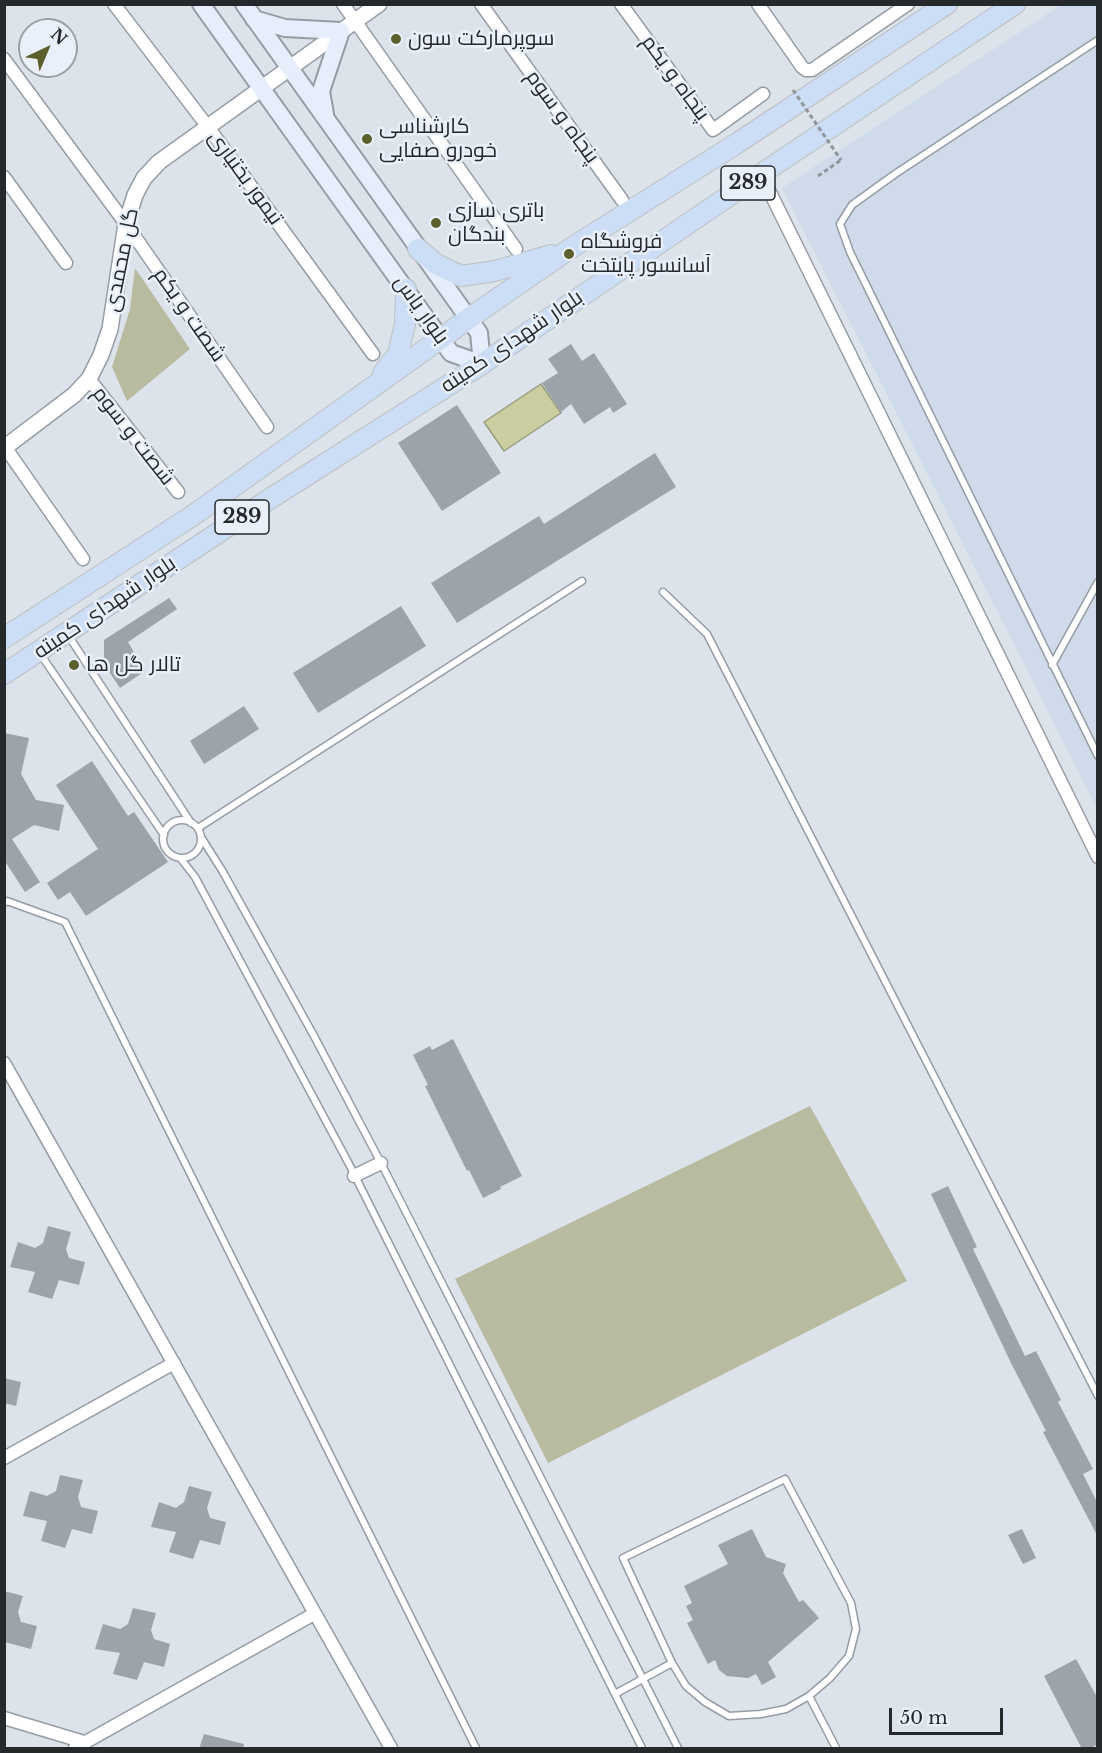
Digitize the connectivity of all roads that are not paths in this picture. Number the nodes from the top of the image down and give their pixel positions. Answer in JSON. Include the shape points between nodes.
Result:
{"nodes":[{"id":1,"x":114,"y":4,"type":"edge"},
{"id":2,"x":201,"y":4,"type":"edge"},
{"id":3,"x":244,"y":4,"type":"edge"},
{"id":4,"x":343,"y":4,"type":"edge"},
{"id":5,"x":379,"y":4,"type":"edge"},
{"id":6,"x":481,"y":4,"type":"edge"},
{"id":7,"x":621,"y":4,"type":"edge"},
{"id":8,"x":758,"y":4,"type":"edge"},
{"id":9,"x":946,"y":4,"type":"edge"},
{"id":10,"x":1015,"y":4,"type":"edge"},
{"id":11,"x":907,"y":5,"type":"edge"},
{"id":12,"x":254,"y":19,"type":"junction"},
{"id":13,"x":348,"y":26,"type":"junction"},
{"id":14,"x":1098,"y":40,"type":"edge"},
{"id":15,"x":4,"y":59,"type":"edge"},
{"id":16,"x":289,"y":68,"type":"junction"},
{"id":17,"x":261,"y":88,"type":"junction"},
{"id":18,"x":763,"y":94,"type":"road end"},
{"id":19,"x":326,"y":120,"type":"junction"},
{"id":20,"x":208,"y":127,"type":"junction"},
{"id":21,"x":761,"y":174,"type":"junction"},
{"id":22,"x":4,"y":177,"type":"edge"},
{"id":23,"x":622,"y":200,"type":"dead end"},
{"id":24,"x":126,"y":224,"type":"junction"},
{"id":25,"x":418,"y":249,"type":"junction"},
{"id":26,"x":516,"y":249,"type":"dead end"},
{"id":27,"x":568,"y":250,"type":"junction"},
{"id":28,"x":66,"y":263,"type":"dead end"},
{"id":29,"x":406,"y":289,"type":"junction"},
{"id":30,"x":463,"y":312,"type":"junction"},
{"id":31,"x":436,"y":332,"type":"junction"},
{"id":32,"x":373,"y":354,"type":"dead end"},
{"id":33,"x":482,"y":364,"type":"junction"},
{"id":34,"x":89,"y":379,"type":"junction"},
{"id":35,"x":373,"y":387,"type":"junction"},
{"id":36,"x":267,"y":427,"type":"dead end"},
{"id":37,"x":5,"y":448,"type":"edge"},
{"id":38,"x":178,"y":492,"type":"dead end"},
{"id":39,"x":83,"y":559,"type":"dead end"},
{"id":40,"x":582,"y":581,"type":"dead end"},
{"id":41,"x":1098,"y":582,"type":"edge"},
{"id":42,"x":663,"y":592,"type":"dead end"},
{"id":43,"x":67,"y":633,"type":"junction"},
{"id":44,"x":4,"y":638,"type":"edge"},
{"id":45,"x":39,"y":652,"type":"junction"},
{"id":46,"x":1052,"y":665,"type":"junction"},
{"id":47,"x":4,"y":674,"type":"edge"},
{"id":48,"x":1098,"y":756,"type":"edge"},
{"id":49,"x":191,"y":823,"type":"junction"},
{"id":50,"x":198,"y":828,"type":"junction"},
{"id":51,"x":164,"y":835,"type":"junction"},
{"id":52,"x":201,"y":837,"type":"junction"},
{"id":53,"x":1098,"y":857,"type":"edge"},
{"id":54,"x":182,"y":858,"type":"junction"},
{"id":55,"x":4,"y":903,"type":"edge"},
{"id":56,"x":4,"y":1063,"type":"edge"},
{"id":57,"x":381,"y":1163,"type":"junction"},
{"id":58,"x":354,"y":1176,"type":"junction"},
{"id":59,"x":174,"y":1363,"type":"junction"},
{"id":60,"x":1098,"y":1396,"type":"edge"},
{"id":61,"x":4,"y":1458,"type":"edge"},
{"id":62,"x":314,"y":1614,"type":"junction"},
{"id":63,"x":672,"y":1663,"type":"junction"},
{"id":64,"x":643,"y":1678,"type":"junction"},
{"id":65,"x":615,"y":1694,"type":"junction"},
{"id":66,"x":809,"y":1696,"type":"junction"},
{"id":67,"x":4,"y":1718,"type":"edge"},
{"id":68,"x":79,"y":1745,"type":"edge"},
{"id":69,"x":391,"y":1749,"type":"edge"},
{"id":70,"x":476,"y":1749,"type":"edge"},
{"id":71,"x":642,"y":1749,"type":"edge"},
{"id":72,"x":678,"y":1749,"type":"edge"},
{"id":73,"x":836,"y":1749,"type":"edge"}],
"edges":[{"from":1,"to":20,"type":"street","name":"تیمور بختیاری"},
{"from":2,"to":17,"type":"main road","name":"بلوار یاس"},
{"from":3,"to":12,"type":"main road","name":"بلوار یاس"},
{"from":4,"to":13,"type":"street"},
{"from":5,"to":13,"type":"street","name":"گل محمدی"},
{"from":6,"to":23,"type":"street","name":"پنجاه و سوم"},
{"from":7,"to":18,"type":"street","name":"پنجاه و یکم","via":[[713,130]]},
{"from":8,"to":11,"type":"street","via":[[802,67],[812,70]]},
{"from":9,"to":27,"type":"main road","name":"بلوار شهدای کمیته","number":"289"},
{"from":10,"to":21,"type":"main road","name":"بلوار شهدای کمیته","number":"289"},
{"from":12,"to":13,"type":"main road","via":[[285,28]]},
{"from":12,"to":16,"type":"main road","name":"بلوار یاس"},
{"from":13,"to":16,"type":"street","name":"گل محمدی"},
{"from":13,"to":19,"type":"main road","via":[[321,91]]},
{"from":13,"to":26,"type":"street"},
{"from":14,"to":46,"type":"lane","via":[[895,174],[852,205],[840,224],[850,252]]},
{"from":15,"to":24,"type":"street","name":"شصت و یکم"},
{"from":16,"to":17,"type":"street","name":"گل محمدی"},
{"from":16,"to":19,"type":"main road","name":"بلوار یاس"},
{"from":17,"to":20,"type":"street","name":"گل محمدی"},
{"from":17,"to":29,"type":"main road","name":"بلوار یاس"},
{"from":19,"to":25,"type":"main road","name":"بلوار یاس"},
{"from":20,"to":24,"type":"street","name":"گل محمدی","via":[[159,162],[144,178]]},
{"from":20,"to":32,"type":"street","name":"تیمور بختیاری"},
{"from":21,"to":33,"type":"main road","name":"بلوار شهدای کمیته","number":"289"},
{"from":21,"to":53,"type":"street"},
{"from":22,"to":28,"type":"street"},
{"from":24,"to":34,"type":"street","name":"گل محمدی","via":[[110,328]]},
{"from":24,"to":36,"type":"street","name":"شصت و یکم"},
{"from":25,"to":27,"type":"main road","via":[[436,264],[461,276],[495,271]]},
{"from":25,"to":30,"type":"main road","name":"بلوار یاس"},
{"from":27,"to":30,"type":"main road","name":"بلوار شهدای کمیته","number":"289"},
{"from":29,"to":31,"type":"main road","name":"بلوار یاس"},
{"from":29,"to":35,"type":"main road","via":[[405,324],[398,354]]},
{"from":30,"to":31,"type":"main road","name":"بلوار شهدای کمیته","number":"289"},
{"from":30,"to":33,"type":"main road","name":"بلوار یاس","via":[[479,333]]},
{"from":31,"to":33,"type":"main road","name":"بلوار یاس","via":[[451,353]]},
{"from":31,"to":35,"type":"main road","name":"بلوار شهدای کمیته","number":"289"},
{"from":33,"to":43,"type":"main road","name":"بلوار شهدای کمیته","number":"289"},
{"from":34,"to":37,"type":"street","name":"گل محمدی"},
{"from":34,"to":38,"type":"street","name":"شصت و سوم"},
{"from":35,"to":44,"type":"main road","name":"بلوار شهدای کمیته","number":"289","via":[[195,514]]},
{"from":37,"to":39,"type":"street"},
{"from":40,"to":50,"type":"lane"},
{"from":41,"to":46,"type":"lane"},
{"from":42,"to":60,"type":"lane","via":[[707,634]]},
{"from":43,"to":45,"type":"main road","name":"بلوار شهدای کمیته","number":"289"},
{"from":43,"to":49,"type":"lane"},
{"from":45,"to":47,"type":"main road","name":"بلوار شهدای کمیته","number":"289"},
{"from":45,"to":51,"type":"lane"},
{"from":46,"to":48,"type":"lane"},
{"from":49,"to":50,"type":"lane"},
{"from":49,"to":51,"type":"lane","via":[[174,822]]},
{"from":50,"to":52,"type":"lane"},
{"from":51,"to":54,"type":"lane","via":[[170,853]]},
{"from":52,"to":54,"type":"lane","via":[[194,855]]},
{"from":52,"to":57,"type":"lane"},
{"from":54,"to":58,"type":"lane"},
{"from":55,"to":70,"type":"lane","via":[[8,901],[65,922]]},
{"from":56,"to":59,"type":"street"},
{"from":57,"to":58,"type":"street"},
{"from":57,"to":64,"type":"lane"},
{"from":58,"to":65,"type":"lane"},
{"from":59,"to":61,"type":"street"},
{"from":59,"to":62,"type":"street"},
{"from":62,"to":68,"type":"street"},
{"from":62,"to":69,"type":"street"},
{"from":63,"to":64,"type":"lane"},
{"from":63,"to":66,"type":"lane","via":[[686,1686],[729,1716],[786,1708]]},
{"from":63,"to":66,"type":"lane","via":[[623,1558],[785,1479],[851,1603],[856,1629],[849,1656]]},
{"from":64,"to":65,"type":"lane"},
{"from":64,"to":72,"type":"lane"},
{"from":65,"to":71,"type":"lane"},
{"from":66,"to":73,"type":"lane"},
{"from":67,"to":68,"type":"street"}]}
